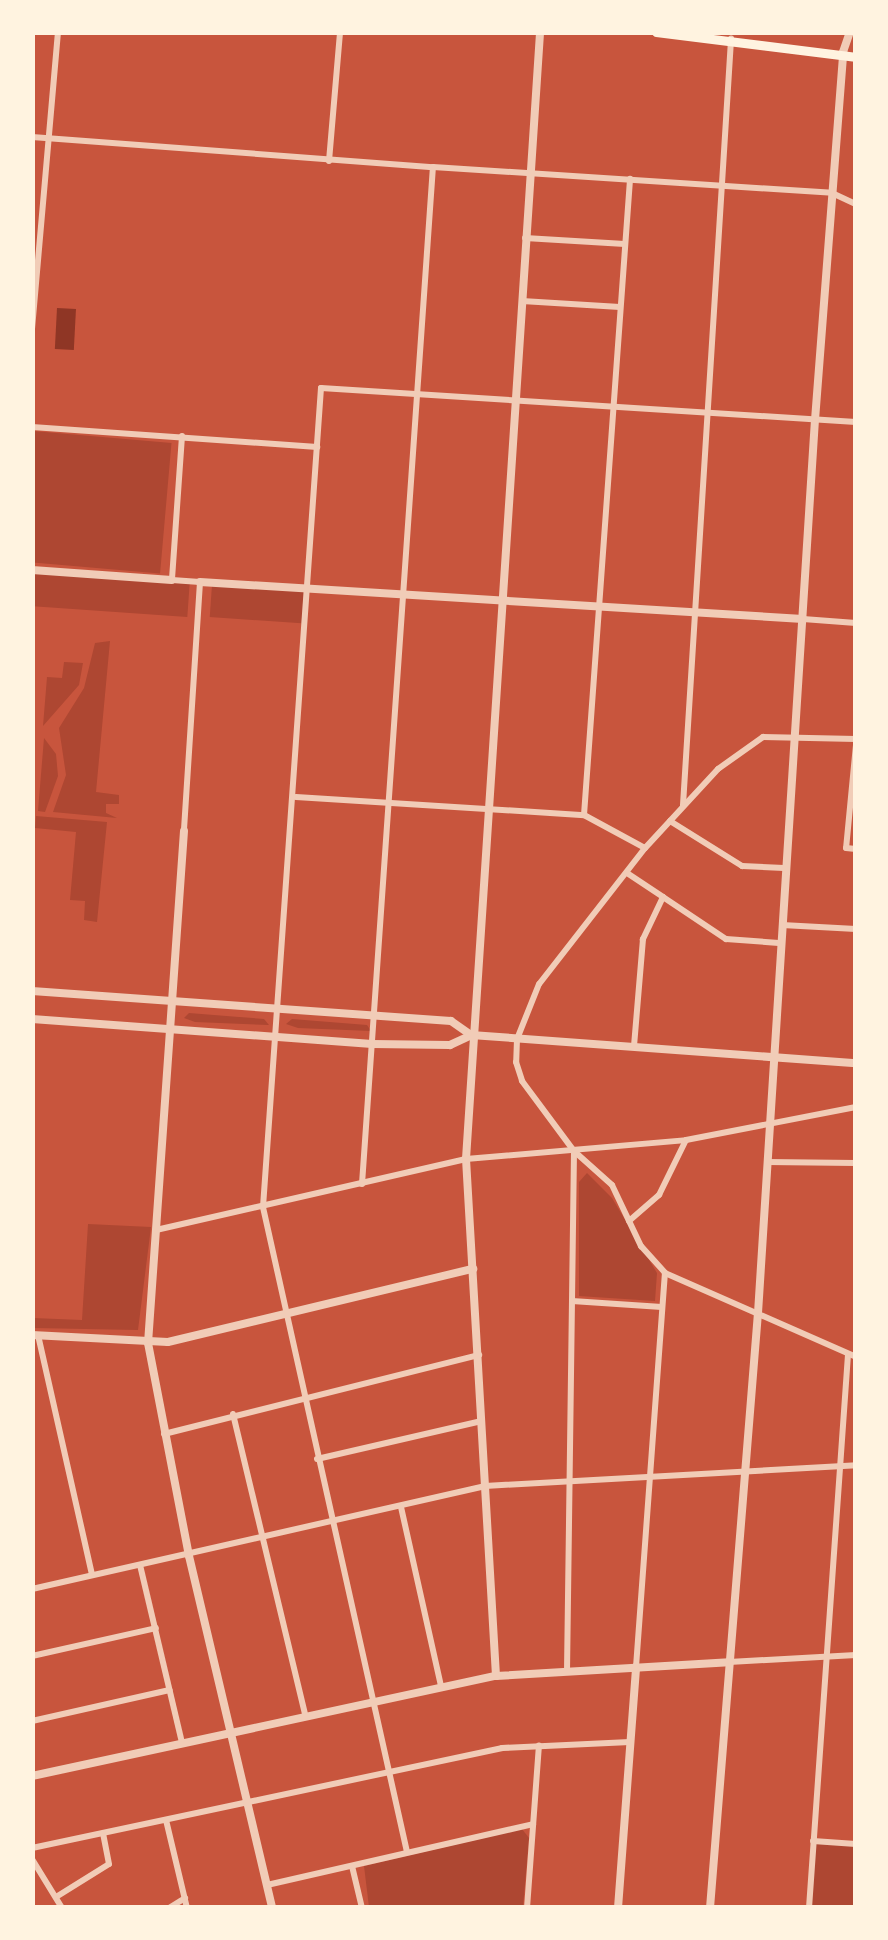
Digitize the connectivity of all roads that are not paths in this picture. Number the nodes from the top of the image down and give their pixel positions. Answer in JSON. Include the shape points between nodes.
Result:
{"nodes":[{"id":1,"x":58,"y":32,"type":"edge"},
{"id":2,"x":340,"y":32,"type":"edge"},
{"id":3,"x":540,"y":32,"type":"edge"},
{"id":4,"x":656,"y":32,"type":"edge"},
{"id":5,"x":850,"y":32,"type":"edge"},
{"id":6,"x":731,"y":38,"type":"junction"},
{"id":7,"x":843,"y":52,"type":"junction"},
{"id":8,"x":856,"y":57,"type":"edge"},
{"id":9,"x":32,"y":137,"type":"edge"},
{"id":10,"x":52,"y":138,"type":"junction"},
{"id":11,"x":329,"y":161,"type":"junction"},
{"id":12,"x":433,"y":167,"type":"junction"},
{"id":13,"x":529,"y":172,"type":"junction"},
{"id":14,"x":630,"y":180,"type":"junction"},
{"id":15,"x":723,"y":188,"type":"junction"},
{"id":16,"x":832,"y":193,"type":"junction"},
{"id":17,"x":856,"y":204,"type":"edge"},
{"id":18,"x":525,"y":238,"type":"junction"},
{"id":19,"x":626,"y":244,"type":"junction"},
{"id":20,"x":520,"y":300,"type":"junction"},
{"id":21,"x":620,"y":307,"type":"junction"},
{"id":22,"x":32,"y":329,"type":"edge"},
{"id":23,"x":420,"y":393,"type":"junction"},
{"id":24,"x":514,"y":400,"type":"junction"},
{"id":25,"x":614,"y":406,"type":"junction"},
{"id":26,"x":708,"y":413,"type":"junction"},
{"id":27,"x":815,"y":420,"type":"junction"},
{"id":28,"x":856,"y":422,"type":"edge"},
{"id":29,"x":32,"y":427,"type":"edge"},
{"id":30,"x":182,"y":436,"type":"junction"},
{"id":31,"x":318,"y":447,"type":"junction"},
{"id":32,"x":32,"y":570,"type":"edge"},
{"id":33,"x":172,"y":580,"type":"junction"},
{"id":34,"x":200,"y":582,"type":"junction"},
{"id":35,"x":309,"y":588,"type":"junction"},
{"id":36,"x":406,"y":594,"type":"junction"},
{"id":37,"x":500,"y":601,"type":"junction"},
{"id":38,"x":600,"y":608,"type":"junction"},
{"id":39,"x":697,"y":614,"type":"junction"},
{"id":40,"x":803,"y":618,"type":"junction"},
{"id":41,"x":856,"y":623,"type":"edge"},
{"id":42,"x":796,"y":733,"type":"junction"},
{"id":43,"x":856,"y":742,"type":"edge"},
{"id":44,"x":296,"y":797,"type":"junction"},
{"id":45,"x":391,"y":804,"type":"junction"},
{"id":46,"x":683,"y":806,"type":"junction"},
{"id":47,"x":486,"y":809,"type":"junction"},
{"id":48,"x":584,"y":815,"type":"junction"},
{"id":49,"x":670,"y":820,"type":"junction"},
{"id":50,"x":184,"y":831,"type":"joint"},
{"id":51,"x":645,"y":848,"type":"junction"},
{"id":52,"x":856,"y":849,"type":"edge"},
{"id":53,"x":784,"y":868,"type":"junction"},
{"id":54,"x":627,"y":873,"type":"junction"},
{"id":55,"x":663,"y":896,"type":"junction"},
{"id":56,"x":780,"y":925,"type":"junction"},
{"id":57,"x":856,"y":929,"type":"edge"},
{"id":58,"x":779,"y":944,"type":"junction"},
{"id":59,"x":32,"y":991,"type":"edge"},
{"id":60,"x":173,"y":1000,"type":"junction"},
{"id":61,"x":280,"y":1008,"type":"junction"},
{"id":62,"x":375,"y":1016,"type":"junction"},
{"id":63,"x":32,"y":1019,"type":"edge"},
{"id":64,"x":169,"y":1029,"type":"junction"},
{"id":65,"x":471,"y":1035,"type":"junction"},
{"id":66,"x":278,"y":1037,"type":"junction"},
{"id":67,"x":517,"y":1039,"type":"junction"},
{"id":68,"x":372,"y":1044,"type":"junction"},
{"id":69,"x":633,"y":1050,"type":"junction"},
{"id":70,"x":772,"y":1061,"type":"junction"},
{"id":71,"x":856,"y":1063,"type":"edge"},
{"id":72,"x":856,"y":1107,"type":"edge"},
{"id":73,"x":769,"y":1121,"type":"junction"},
{"id":74,"x":686,"y":1140,"type":"junction"},
{"id":75,"x":574,"y":1151,"type":"junction"},
{"id":76,"x":466,"y":1159,"type":"junction"},
{"id":77,"x":766,"y":1162,"type":"junction"},
{"id":78,"x":856,"y":1163,"type":"edge"},
{"id":79,"x":362,"y":1184,"type":"junction"},
{"id":80,"x":263,"y":1208,"type":"junction"},
{"id":81,"x":629,"y":1221,"type":"junction"},
{"id":82,"x":156,"y":1230,"type":"junction"},
{"id":83,"x":473,"y":1269,"type":"junction"},
{"id":84,"x":665,"y":1273,"type":"junction"},
{"id":85,"x":572,"y":1302,"type":"junction"},
{"id":86,"x":662,"y":1307,"type":"junction"},
{"id":87,"x":284,"y":1312,"type":"junction"},
{"id":88,"x":758,"y":1313,"type":"junction"},
{"id":89,"x":35,"y":1335,"type":"edge"},
{"id":90,"x":148,"y":1343,"type":"junction"},
{"id":91,"x":852,"y":1355,"type":"edge"},
{"id":92,"x":478,"y":1356,"type":"junction"},
{"id":93,"x":302,"y":1396,"type":"junction"},
{"id":94,"x":233,"y":1414,"type":"junction"},
{"id":95,"x":482,"y":1421,"type":"junction"},
{"id":96,"x":164,"y":1434,"type":"junction"},
{"id":97,"x":317,"y":1459,"type":"junction"},
{"id":98,"x":856,"y":1465,"type":"edge"},
{"id":99,"x":841,"y":1466,"type":"junction"},
{"id":100,"x":743,"y":1472,"type":"junction"},
{"id":101,"x":652,"y":1476,"type":"junction"},
{"id":102,"x":569,"y":1479,"type":"junction"},
{"id":103,"x":486,"y":1486,"type":"junction"},
{"id":104,"x":401,"y":1507,"type":"junction"},
{"id":105,"x":332,"y":1524,"type":"junction"},
{"id":106,"x":261,"y":1540,"type":"junction"},
{"id":107,"x":189,"y":1556,"type":"junction"},
{"id":108,"x":140,"y":1565,"type":"junction"},
{"id":109,"x":92,"y":1574,"type":"junction"},
{"id":110,"x":32,"y":1589,"type":"edge"},
{"id":111,"x":156,"y":1628,"type":"junction"},
{"id":112,"x":856,"y":1655,"type":"edge"},
{"id":113,"x":32,"y":1656,"type":"edge"},
{"id":114,"x":828,"y":1657,"type":"junction"},
{"id":115,"x":729,"y":1662,"type":"junction"},
{"id":116,"x":636,"y":1667,"type":"junction"},
{"id":117,"x":567,"y":1672,"type":"junction"},
{"id":118,"x":496,"y":1676,"type":"junction"},
{"id":119,"x":441,"y":1686,"type":"junction"},
{"id":120,"x":170,"y":1690,"type":"junction"},
{"id":121,"x":371,"y":1699,"type":"junction"},
{"id":122,"x":306,"y":1714,"type":"junction"},
{"id":123,"x":32,"y":1721,"type":"edge"},
{"id":124,"x":228,"y":1732,"type":"junction"},
{"id":125,"x":630,"y":1742,"type":"junction"},
{"id":126,"x":182,"y":1743,"type":"junction"},
{"id":127,"x":538,"y":1745,"type":"junction"},
{"id":128,"x":388,"y":1771,"type":"junction"},
{"id":129,"x":32,"y":1776,"type":"edge"},
{"id":130,"x":246,"y":1802,"type":"junction"},
{"id":131,"x":166,"y":1820,"type":"junction"},
{"id":132,"x":533,"y":1824,"type":"junction"},
{"id":133,"x":103,"y":1834,"type":"junction"},
{"id":134,"x":813,"y":1840,"type":"junction"},
{"id":135,"x":856,"y":1844,"type":"edge"},
{"id":136,"x":32,"y":1848,"type":"edge"},
{"id":137,"x":407,"y":1852,"type":"junction"},
{"id":138,"x":34,"y":1865,"type":"edge"},
{"id":139,"x":352,"y":1866,"type":"junction"},
{"id":140,"x":267,"y":1885,"type":"junction"},
{"id":141,"x":185,"y":1898,"type":"junction"},
{"id":142,"x":57,"y":1904,"type":"edge"},
{"id":143,"x":169,"y":1908,"type":"edge"},
{"id":144,"x":186,"y":1908,"type":"edge"},
{"id":145,"x":272,"y":1908,"type":"edge"},
{"id":146,"x":362,"y":1908,"type":"edge"},
{"id":147,"x":527,"y":1908,"type":"edge"},
{"id":148,"x":618,"y":1908,"type":"edge"},
{"id":149,"x":710,"y":1908,"type":"edge"},
{"id":150,"x":809,"y":1908,"type":"edge"}],
"edges":[{"from":1,"to":10,"type":"street"},
{"from":2,"to":11,"type":"street"},
{"from":3,"to":13,"type":"street"},
{"from":4,"to":6,"type":"main road"},
{"from":5,"to":7,"type":"street"},
{"from":6,"to":7,"type":"main road"},
{"from":6,"to":15,"type":"street"},
{"from":7,"to":8,"type":"main road"},
{"from":7,"to":16,"type":"street"},
{"from":9,"to":10,"type":"street"},
{"from":10,"to":11,"type":"street"},
{"from":10,"to":22,"type":"street"},
{"from":11,"to":12,"type":"street"},
{"from":12,"to":13,"type":"street"},
{"from":12,"to":23,"type":"street"},
{"from":13,"to":14,"type":"street"},
{"from":13,"to":18,"type":"street"},
{"from":14,"to":15,"type":"street"},
{"from":14,"to":19,"type":"street"},
{"from":15,"to":16,"type":"street"},
{"from":15,"to":26,"type":"street"},
{"from":16,"to":17,"type":"street"},
{"from":16,"to":27,"type":"street"},
{"from":18,"to":19,"type":"street"},
{"from":18,"to":20,"type":"street"},
{"from":19,"to":21,"type":"street"},
{"from":20,"to":21,"type":"street"},
{"from":20,"to":24,"type":"street"},
{"from":21,"to":25,"type":"street"},
{"from":23,"to":24,"type":"street"},
{"from":23,"to":31,"type":"street","via":[[321,388]]},
{"from":23,"to":36,"type":"street"},
{"from":24,"to":25,"type":"street"},
{"from":24,"to":37,"type":"street"},
{"from":25,"to":26,"type":"street"},
{"from":25,"to":38,"type":"street"},
{"from":26,"to":27,"type":"street"},
{"from":26,"to":39,"type":"street"},
{"from":27,"to":28,"type":"street"},
{"from":27,"to":40,"type":"street"},
{"from":29,"to":30,"type":"street"},
{"from":30,"to":31,"type":"street"},
{"from":30,"to":33,"type":"street"},
{"from":31,"to":35,"type":"street"},
{"from":32,"to":33,"type":"street"},
{"from":33,"to":34,"type":"street"},
{"from":34,"to":35,"type":"street"},
{"from":34,"to":50,"type":"street"},
{"from":35,"to":36,"type":"street"},
{"from":35,"to":44,"type":"street"},
{"from":36,"to":37,"type":"street"},
{"from":36,"to":45,"type":"street"},
{"from":37,"to":38,"type":"street"},
{"from":37,"to":47,"type":"street"},
{"from":38,"to":39,"type":"street"},
{"from":38,"to":48,"type":"street"},
{"from":39,"to":40,"type":"street"},
{"from":39,"to":46,"type":"street"},
{"from":40,"to":41,"type":"street"},
{"from":40,"to":42,"type":"street"},
{"from":42,"to":43,"type":"street"},
{"from":42,"to":46,"type":"street","via":[[763,737],[718,769]]},
{"from":42,"to":53,"type":"street"},
{"from":43,"to":52,"type":"street","via":[[846,848]]},
{"from":44,"to":45,"type":"street"},
{"from":44,"to":61,"type":"street"},
{"from":45,"to":47,"type":"street"},
{"from":45,"to":62,"type":"street"},
{"from":46,"to":49,"type":"street"},
{"from":47,"to":48,"type":"street"},
{"from":47,"to":65,"type":"street"},
{"from":48,"to":51,"type":"street"},
{"from":49,"to":51,"type":"street"},
{"from":49,"to":53,"type":"street","via":[[742,866]]},
{"from":50,"to":60,"type":"street"},
{"from":51,"to":54,"type":"street"},
{"from":53,"to":56,"type":"street"},
{"from":54,"to":55,"type":"street"},
{"from":54,"to":67,"type":"street","via":[[539,984]]},
{"from":55,"to":58,"type":"street","via":[[726,940]]},
{"from":55,"to":69,"type":"street","via":[[643,939]]},
{"from":56,"to":57,"type":"street"},
{"from":56,"to":58,"type":"street"},
{"from":58,"to":70,"type":"street"},
{"from":59,"to":60,"type":"street"},
{"from":60,"to":61,"type":"street"},
{"from":60,"to":64,"type":"street"},
{"from":61,"to":62,"type":"street"},
{"from":61,"to":66,"type":"street"},
{"from":62,"to":65,"type":"street","via":[[450,1021]]},
{"from":62,"to":68,"type":"street"},
{"from":63,"to":64,"type":"street"},
{"from":64,"to":66,"type":"street"},
{"from":64,"to":82,"type":"street"},
{"from":65,"to":67,"type":"street"},
{"from":65,"to":68,"type":"street","via":[[450,1046]]},
{"from":65,"to":76,"type":"street"},
{"from":66,"to":68,"type":"street"},
{"from":66,"to":80,"type":"street"},
{"from":67,"to":69,"type":"street"},
{"from":67,"to":75,"type":"street","via":[[522,1081]]},
{"from":68,"to":79,"type":"street"},
{"from":69,"to":70,"type":"street"},
{"from":70,"to":71,"type":"street"},
{"from":70,"to":73,"type":"street"},
{"from":72,"to":73,"type":"street"},
{"from":73,"to":74,"type":"street"},
{"from":73,"to":77,"type":"street"},
{"from":74,"to":75,"type":"street"},
{"from":74,"to":81,"type":"street","via":[[659,1195]]},
{"from":75,"to":76,"type":"street"},
{"from":75,"to":81,"type":"street","via":[[612,1184]]},
{"from":75,"to":85,"type":"street"},
{"from":76,"to":79,"type":"street"},
{"from":76,"to":83,"type":"street"},
{"from":77,"to":78,"type":"street"},
{"from":77,"to":88,"type":"street"},
{"from":79,"to":80,"type":"street"},
{"from":80,"to":82,"type":"street"},
{"from":80,"to":87,"type":"street"},
{"from":81,"to":84,"type":"street"},
{"from":82,"to":90,"type":"street"},
{"from":83,"to":87,"type":"street"},
{"from":83,"to":92,"type":"street"},
{"from":84,"to":86,"type":"street"},
{"from":84,"to":88,"type":"street","via":[[700,1294]]},
{"from":85,"to":86,"type":"street"},
{"from":85,"to":102,"type":"street"},
{"from":86,"to":101,"type":"street"},
{"from":87,"to":90,"type":"street"},
{"from":87,"to":93,"type":"street"},
{"from":88,"to":91,"type":"street"},
{"from":88,"to":100,"type":"street"},
{"from":89,"to":90,"type":"street"},
{"from":89,"to":109,"type":"street"},
{"from":90,"to":96,"type":"street"},
{"from":91,"to":99,"type":"street"},
{"from":92,"to":93,"type":"street"},
{"from":92,"to":95,"type":"street"},
{"from":93,"to":94,"type":"street"},
{"from":93,"to":97,"type":"street"},
{"from":94,"to":96,"type":"street"},
{"from":94,"to":106,"type":"street"},
{"from":95,"to":97,"type":"street"},
{"from":95,"to":103,"type":"street"},
{"from":96,"to":107,"type":"street"},
{"from":97,"to":105,"type":"street"},
{"from":98,"to":99,"type":"street"},
{"from":99,"to":100,"type":"street"},
{"from":99,"to":114,"type":"street"},
{"from":100,"to":101,"type":"street"},
{"from":100,"to":115,"type":"street"},
{"from":101,"to":102,"type":"street"},
{"from":101,"to":116,"type":"street"},
{"from":102,"to":103,"type":"street"},
{"from":102,"to":117,"type":"street"},
{"from":103,"to":104,"type":"street"},
{"from":103,"to":118,"type":"street"},
{"from":104,"to":105,"type":"street"},
{"from":104,"to":119,"type":"street"},
{"from":105,"to":106,"type":"street"},
{"from":105,"to":121,"type":"street"},
{"from":106,"to":107,"type":"street"},
{"from":106,"to":122,"type":"street"},
{"from":107,"to":108,"type":"street"},
{"from":107,"to":124,"type":"street"},
{"from":108,"to":109,"type":"street"},
{"from":108,"to":111,"type":"street"},
{"from":109,"to":110,"type":"street"},
{"from":111,"to":113,"type":"street"},
{"from":111,"to":120,"type":"street"},
{"from":112,"to":114,"type":"street"},
{"from":114,"to":115,"type":"street"},
{"from":114,"to":134,"type":"street"},
{"from":115,"to":116,"type":"street"},
{"from":115,"to":149,"type":"street"},
{"from":116,"to":117,"type":"street"},
{"from":116,"to":125,"type":"street"},
{"from":117,"to":118,"type":"street"},
{"from":118,"to":119,"type":"street"},
{"from":119,"to":121,"type":"street"},
{"from":120,"to":123,"type":"street"},
{"from":120,"to":126,"type":"street"},
{"from":121,"to":122,"type":"street"},
{"from":121,"to":128,"type":"street"},
{"from":122,"to":124,"type":"street"},
{"from":124,"to":126,"type":"street"},
{"from":124,"to":130,"type":"street"},
{"from":125,"to":127,"type":"street"},
{"from":125,"to":148,"type":"street"},
{"from":126,"to":129,"type":"street"},
{"from":127,"to":128,"type":"street"},
{"from":127,"to":132,"type":"street"},
{"from":128,"to":130,"type":"street"},
{"from":128,"to":137,"type":"street"},
{"from":130,"to":131,"type":"street"},
{"from":130,"to":140,"type":"street"},
{"from":131,"to":133,"type":"street"},
{"from":131,"to":141,"type":"street"},
{"from":132,"to":137,"type":"street"},
{"from":132,"to":147,"type":"street"},
{"from":133,"to":136,"type":"street"},
{"from":133,"to":142,"type":"street","via":[[109,1864]]},
{"from":134,"to":135,"type":"street"},
{"from":134,"to":150,"type":"street"},
{"from":137,"to":139,"type":"street"},
{"from":138,"to":142,"type":"street"},
{"from":139,"to":140,"type":"street"},
{"from":139,"to":146,"type":"street"},
{"from":140,"to":145,"type":"street"},
{"from":141,"to":143,"type":"street"},
{"from":141,"to":144,"type":"street"}]}
